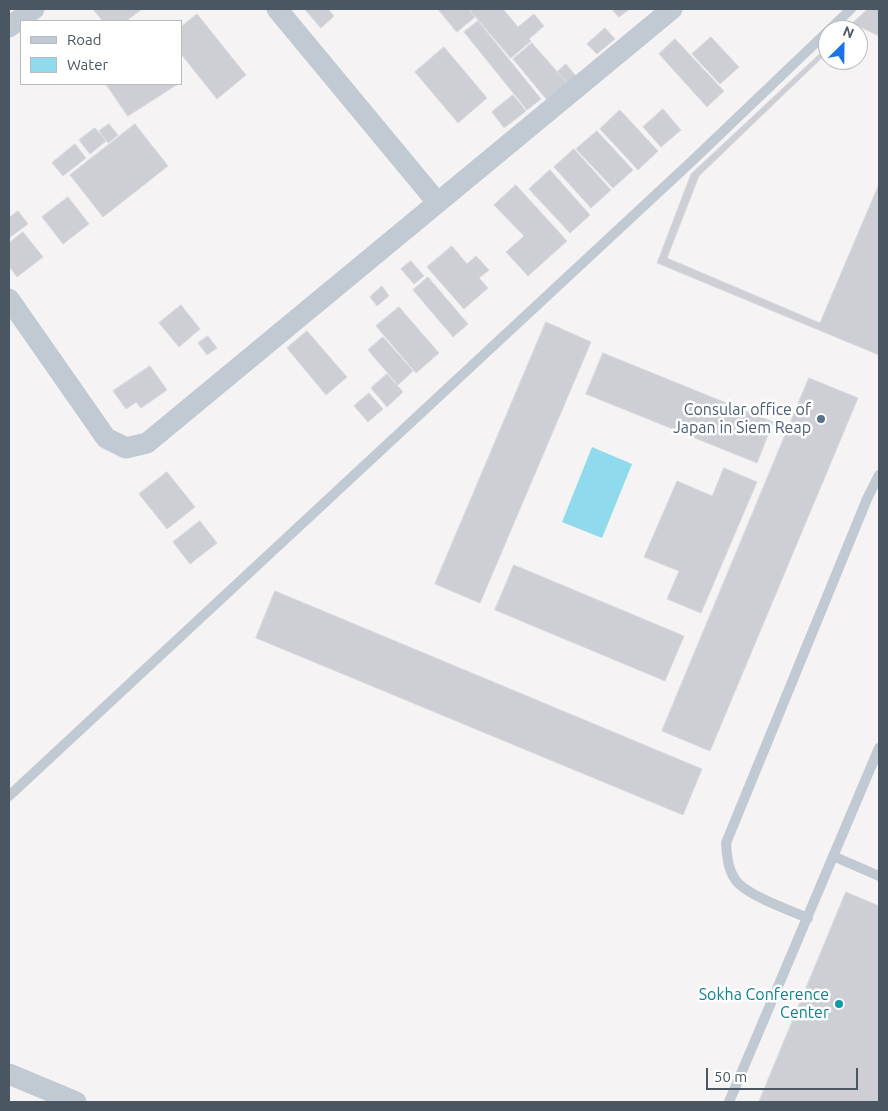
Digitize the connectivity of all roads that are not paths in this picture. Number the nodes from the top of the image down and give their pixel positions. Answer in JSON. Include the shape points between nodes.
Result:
{"nodes":[{"id":1,"x":34,"y":9,"type":"edge"},
{"id":2,"x":277,"y":9,"type":"edge"},
{"id":3,"x":671,"y":9,"type":"edge"},
{"id":4,"x":851,"y":9,"type":"edge"},
{"id":5,"x":839,"y":20,"type":"edge"},
{"id":6,"x":9,"y":27,"type":"edge"},
{"id":7,"x":818,"y":40,"type":"edge"},
{"id":8,"x":438,"y":202,"type":"junction"},
{"id":9,"x":9,"y":299,"type":"edge"},
{"id":10,"x":879,"y":475,"type":"edge"},
{"id":11,"x":879,"y":748,"type":"edge"},
{"id":12,"x":9,"y":796,"type":"edge"},
{"id":13,"x":833,"y":856,"type":"junction"},
{"id":14,"x":879,"y":876,"type":"edge"},
{"id":15,"x":808,"y":918,"type":"junction"},
{"id":16,"x":9,"y":1074,"type":"edge"},
{"id":17,"x":76,"y":1102,"type":"edge"},
{"id":18,"x":729,"y":1102,"type":"edge"}],
"edges":[{"from":1,"to":6,"type":"street"},
{"from":2,"to":8,"type":"street"},
{"from":3,"to":8,"type":"street"},
{"from":4,"to":5,"type":"lane"},
{"from":7,"to":12,"type":"lane","via":[[662,189]]},
{"from":8,"to":9,"type":"street","via":[[147,443],[126,448],[106,438]]},
{"from":10,"to":15,"type":"lane","via":[[726,843],[727,862],[738,883],[766,900]]},
{"from":11,"to":13,"type":"lane"},
{"from":13,"to":14,"type":"lane"},
{"from":13,"to":15,"type":"lane"},
{"from":15,"to":18,"type":"lane"},
{"from":16,"to":17,"type":"street"}]}
